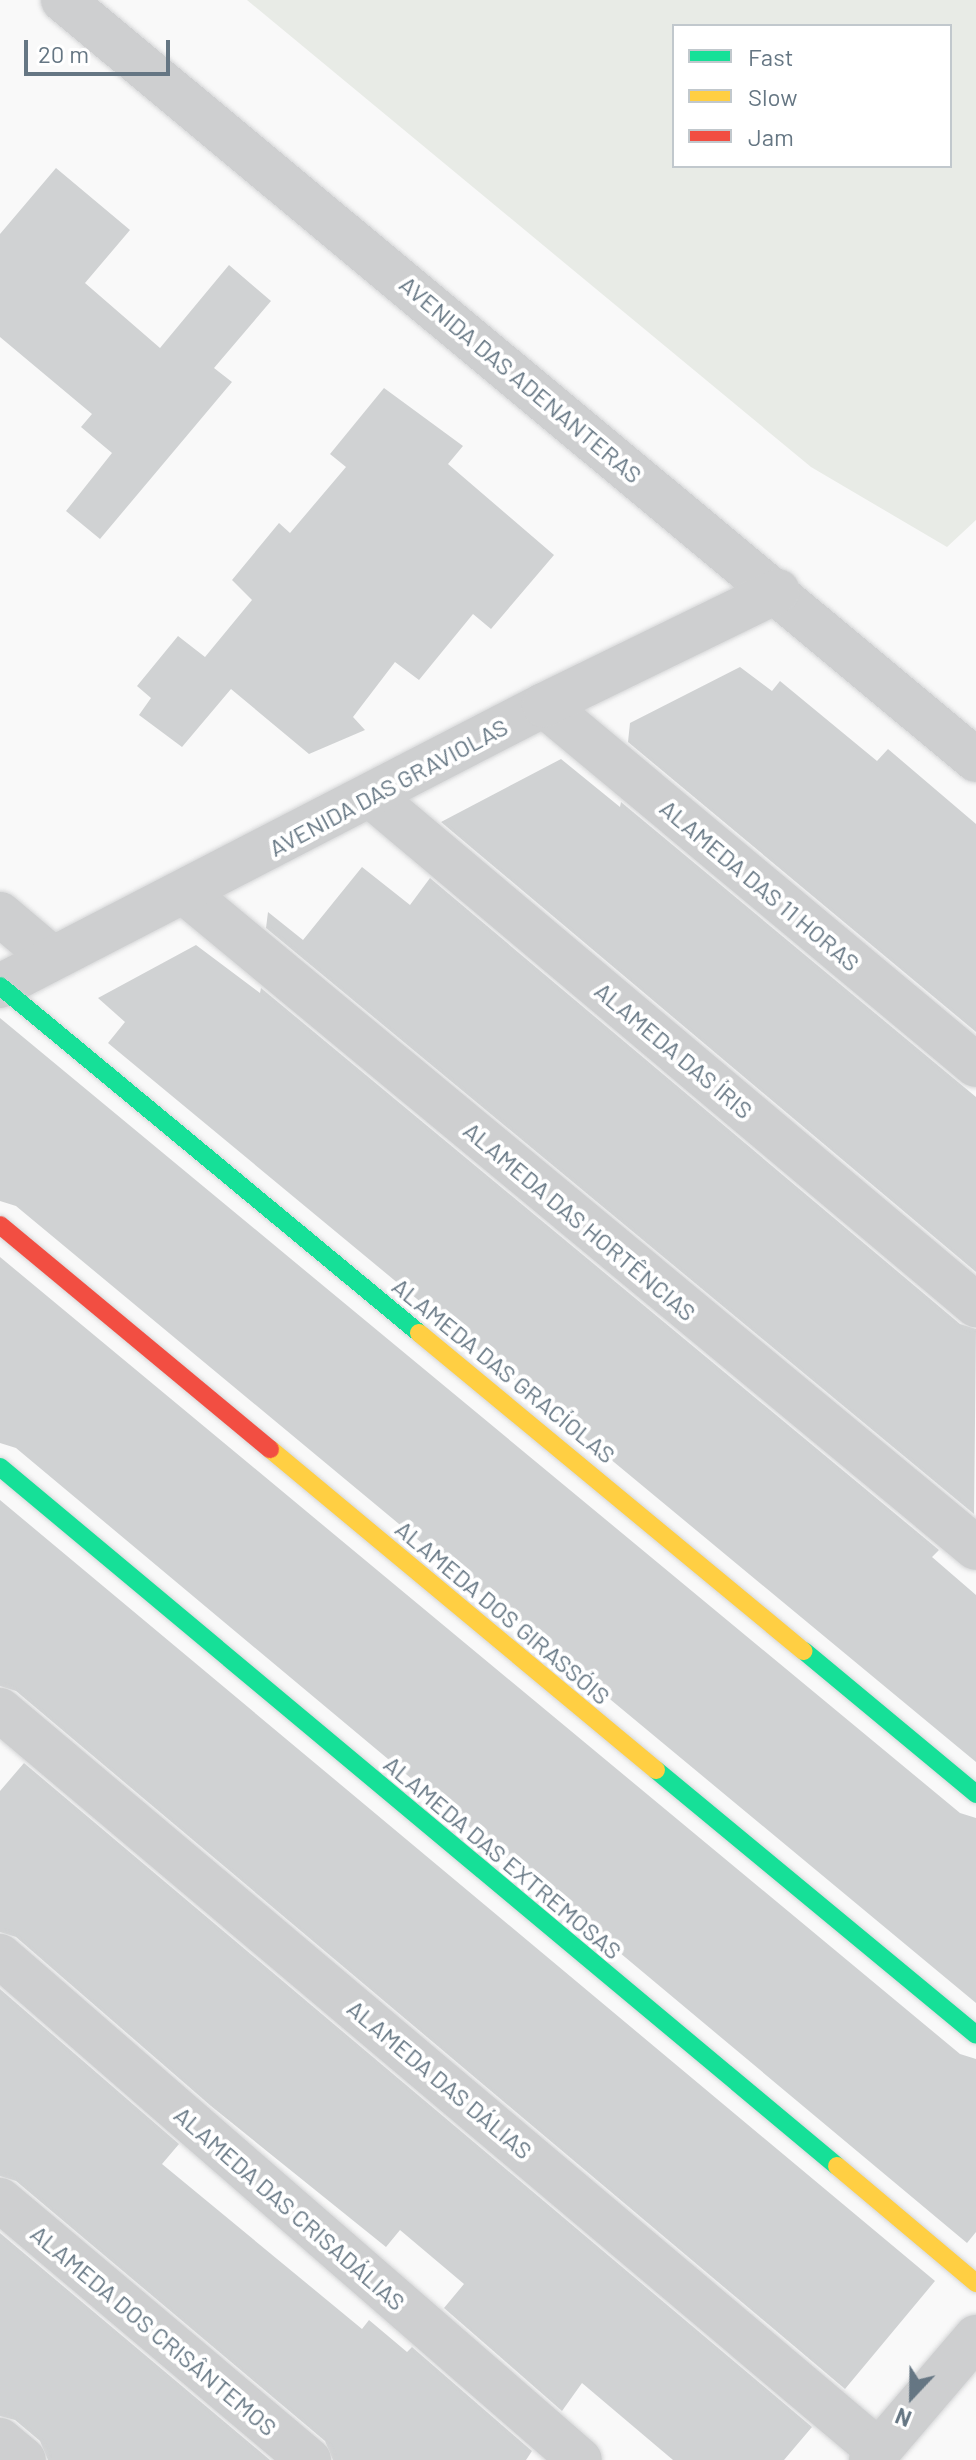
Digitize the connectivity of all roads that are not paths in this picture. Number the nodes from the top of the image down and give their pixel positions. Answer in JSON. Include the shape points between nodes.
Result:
{"nodes":[{"id":1,"x":63,"y":0,"type":"edge"},
{"id":2,"x":778,"y":591,"type":"junction"},
{"id":3,"x":544,"y":705,"type":"junction"},
{"id":4,"x":976,"y":760,"type":"edge"},
{"id":5,"x":371,"y":796,"type":"junction"},
{"id":6,"x":184,"y":892,"type":"junction"},
{"id":7,"x":0,"y":914,"type":"edge"},
{"id":8,"x":52,"y":958,"type":"junction"},
{"id":9,"x":0,"y":986,"type":"edge"},
{"id":10,"x":976,"y":1065,"type":"edge"},
{"id":11,"x":0,"y":1225,"type":"edge"},
{"id":12,"x":976,"y":1305,"type":"edge"},
{"id":13,"x":0,"y":1467,"type":"edge"},
{"id":14,"x":976,"y":1548,"type":"edge"},
{"id":15,"x":0,"y":1710,"type":"edge"},
{"id":16,"x":976,"y":1794,"type":"edge"},
{"id":17,"x":0,"y":1956,"type":"edge"},
{"id":18,"x":976,"y":2035,"type":"edge"},
{"id":19,"x":0,"y":2200,"type":"edge"},
{"id":20,"x":976,"y":2283,"type":"edge"},
{"id":21,"x":976,"y":2337,"type":"edge"},
{"id":22,"x":0,"y":2440,"type":"edge"},
{"id":23,"x":875,"y":2455,"type":"edge"},
{"id":24,"x":24,"y":2460,"type":"edge"},
{"id":25,"x":309,"y":2460,"type":"edge"},
{"id":26,"x":580,"y":2460,"type":"edge"}],
"edges":[{"from":1,"to":2,"type":"street","name":"AVENIDA DAS ADENANTERAS"},
{"from":2,"to":3,"type":"street","name":"AVENIDA DAS GRAVIOLAS"},
{"from":2,"to":4,"type":"street","name":"AVENIDA DAS ADENANTERAS"},
{"from":3,"to":5,"type":"street","name":"AVENIDA DAS GRAVIOLAS"},
{"from":3,"to":10,"type":"street","name":"ALAMEDA DAS 11 HORAS"},
{"from":5,"to":6,"type":"street","name":"AVENIDA DAS GRAVIOLAS"},
{"from":5,"to":12,"type":"street","name":"ALAMEDA DAS ÍRIS"},
{"from":6,"to":8,"type":"street","name":"AVENIDA DAS GRAVIOLAS"},
{"from":6,"to":14,"type":"street","name":"ALAMEDA DAS HORTÊNCIAS"},
{"from":7,"to":8,"type":"street"},
{"from":8,"to":9,"type":"street","name":"AVENIDA DAS GRAVIOLAS"},
{"from":9,"to":16,"type":"street","name":"ALAMEDA DAS GRACÍOLAS"},
{"from":11,"to":18,"type":"street","name":"ALAMEDA DOS GIRASSÓIS"},
{"from":13,"to":20,"type":"street","name":"ALAMEDA DAS EXTREMOSAS"},
{"from":15,"to":23,"type":"street","name":"ALAMEDA DAS DÁLIAS"},
{"from":17,"to":26,"type":"street","name":"ALAMEDA DAS CRISADÁLIAS"},
{"from":19,"to":25,"type":"street","name":"ALAMEDA DOS CRISÂNTEMOS"},
{"from":21,"to":23,"type":"street"},
{"from":22,"to":24,"type":"street"}]}
